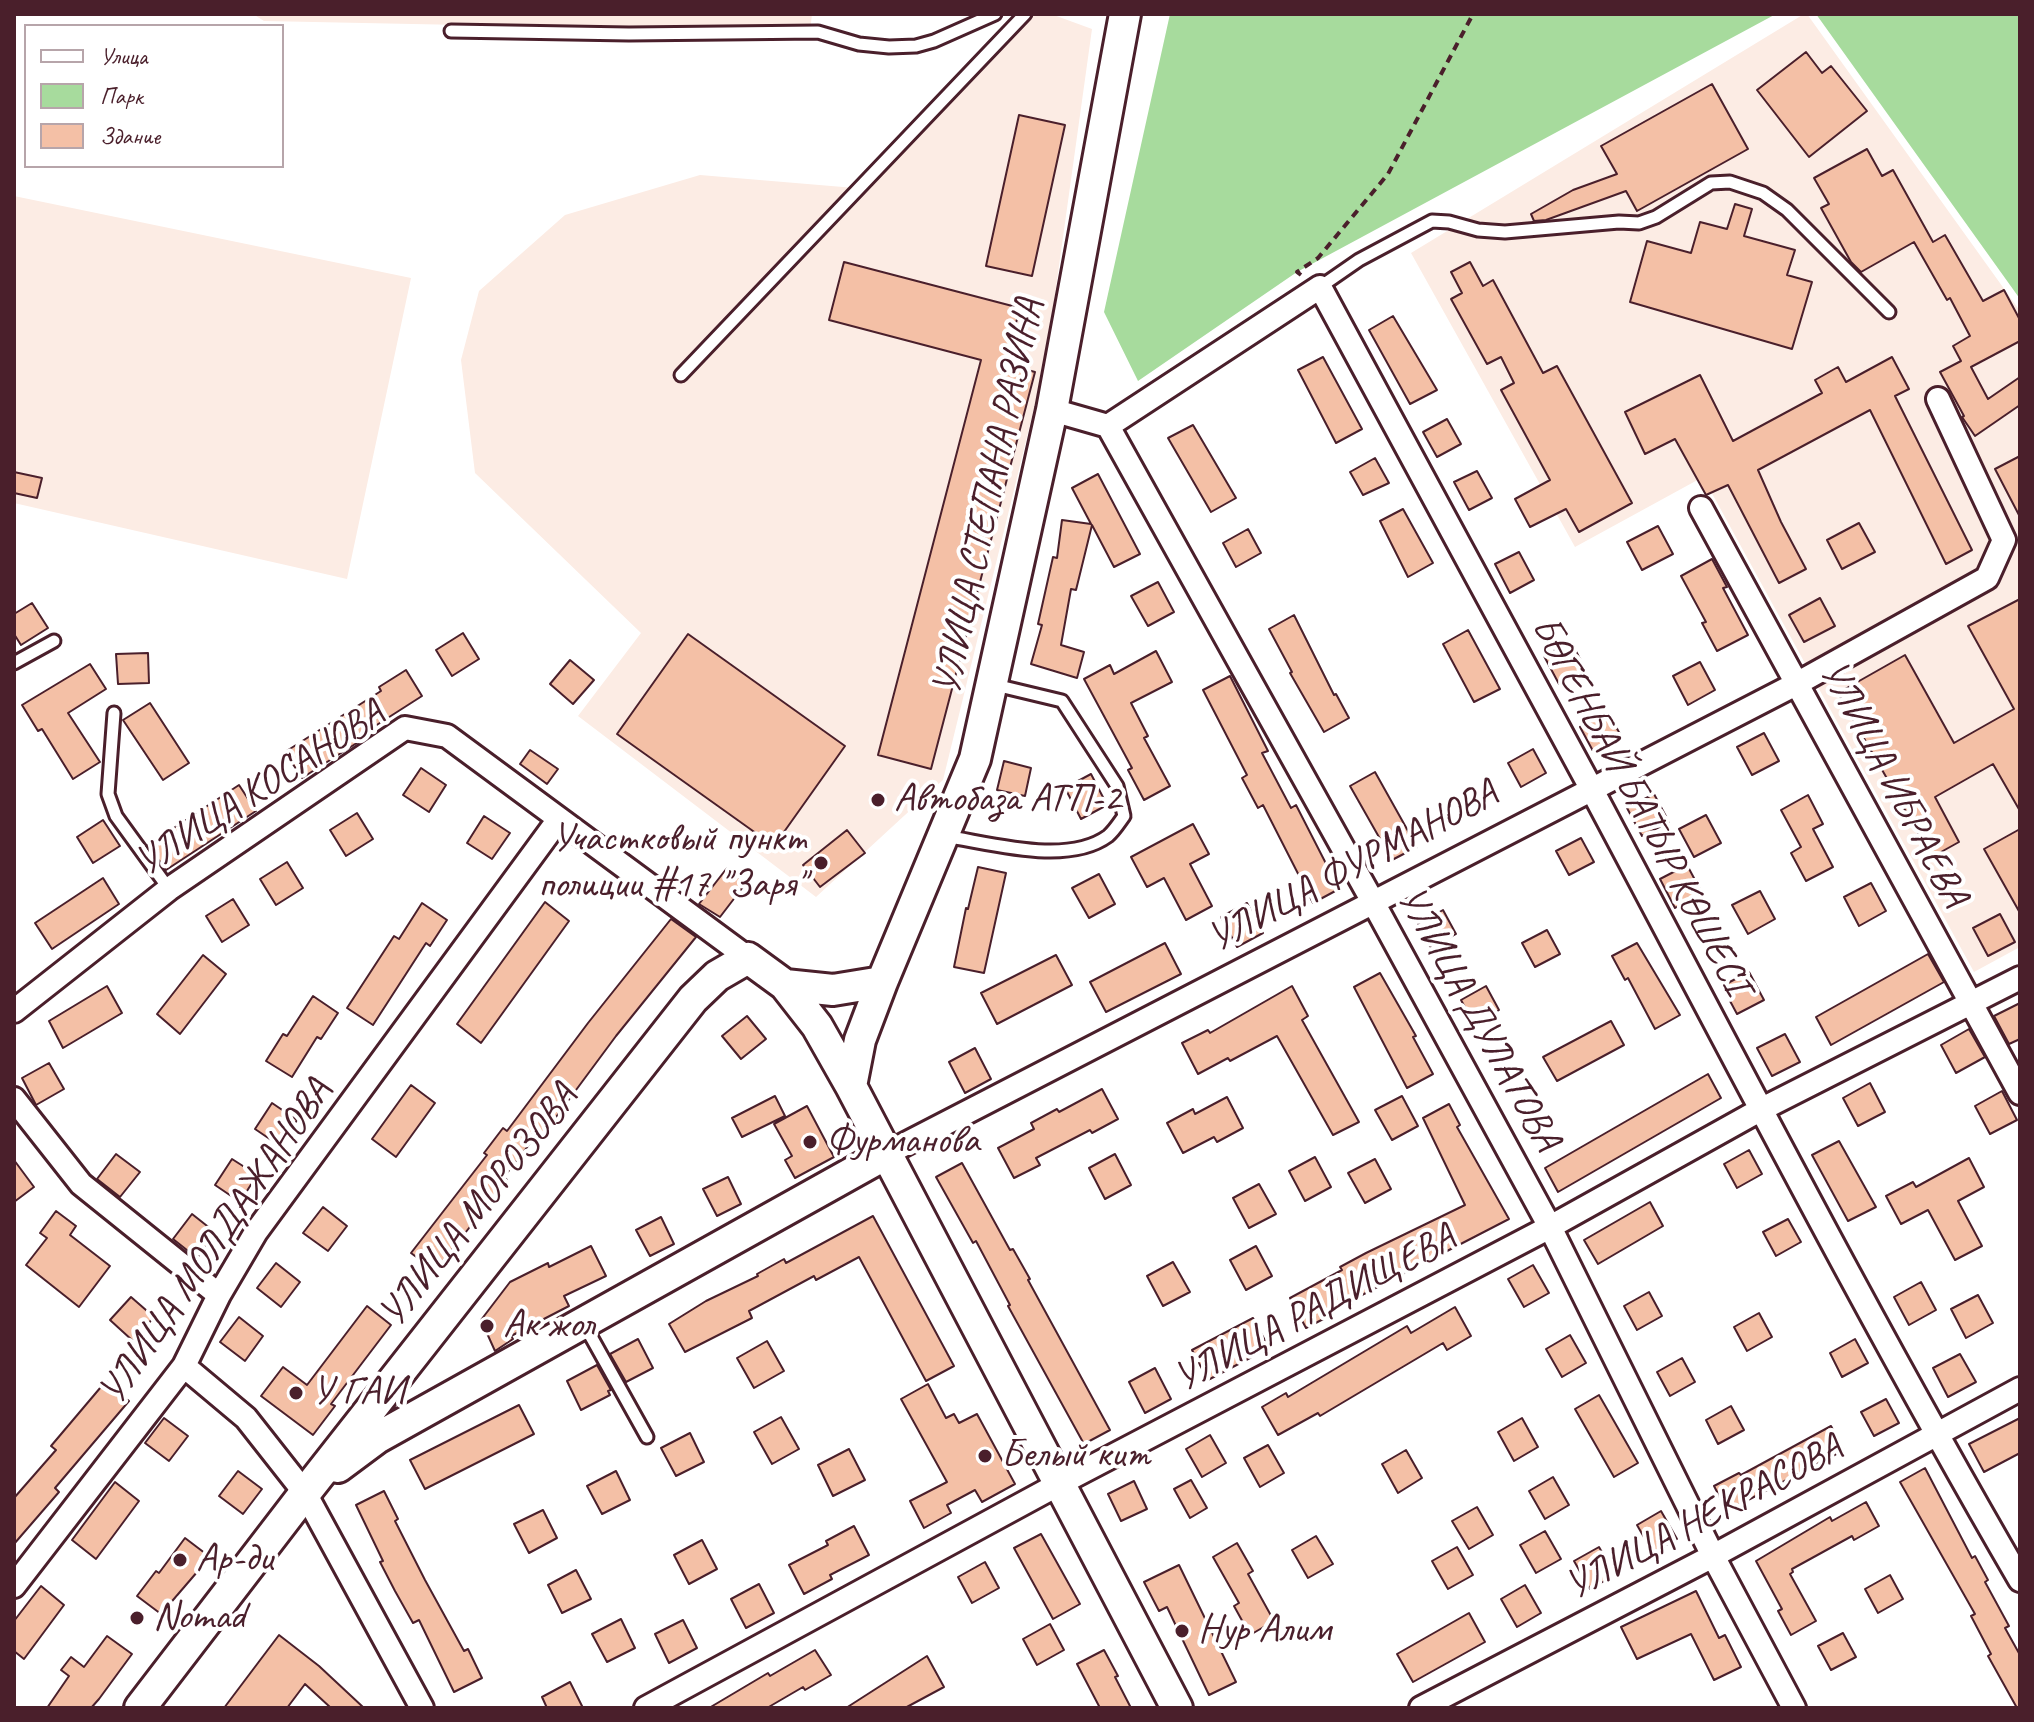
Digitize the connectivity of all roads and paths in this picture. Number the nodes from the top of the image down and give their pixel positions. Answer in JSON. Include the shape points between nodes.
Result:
{"nodes":[{"id":1,"x":995,"y":14,"type":"edge"},
{"id":2,"x":1025,"y":14,"type":"edge"},
{"id":3,"x":1125,"y":14,"type":"edge"},
{"id":4,"x":1473,"y":14,"type":"edge"},
{"id":5,"x":451,"y":31,"type":"dead end"},
{"id":6,"x":1320,"y":287,"type":"junction"},
{"id":7,"x":1889,"y":312,"type":"dead end"},
{"id":8,"x":681,"y":375,"type":"dead end"},
{"id":9,"x":1938,"y":399,"type":"dead end"},
{"id":10,"x":1052,"y":410,"type":"junction"},
{"id":11,"x":1108,"y":426,"type":"junction"},
{"id":12,"x":1701,"y":508,"type":"dead end"},
{"id":13,"x":54,"y":641,"type":"dead end"},
{"id":14,"x":14,"y":663,"type":"edge"},
{"id":15,"x":1798,"y":683,"type":"junction"},
{"id":16,"x":991,"y":684,"type":"junction"},
{"id":17,"x":114,"y":713,"type":"dead end"},
{"id":18,"x":1591,"y":788,"type":"junction"},
{"id":19,"x":559,"y":819,"type":"junction"},
{"id":20,"x":943,"y":836,"type":"junction"},
{"id":21,"x":169,"y":889,"type":"junction"},
{"id":22,"x":1373,"y":902,"type":"junction"},
{"id":23,"x":748,"y":958,"type":"junction"},
{"id":24,"x":2020,"y":978,"type":"edge"},
{"id":25,"x":882,"y":982,"type":"junction"},
{"id":26,"x":785,"y":985,"type":"junction"},
{"id":27,"x":1970,"y":1003,"type":"junction"},
{"id":28,"x":14,"y":1011,"type":"edge"},
{"id":29,"x":851,"y":1086,"type":"junction"},
{"id":30,"x":2020,"y":1093,"type":"edge"},
{"id":31,"x":14,"y":1099,"type":"edge"},
{"id":32,"x":1760,"y":1110,"type":"junction"},
{"id":33,"x":886,"y":1154,"type":"junction"},
{"id":34,"x":1550,"y":1227,"type":"junction"},
{"id":35,"x":219,"y":1295,"type":"junction"},
{"id":36,"x":583,"y":1323,"type":"junction"},
{"id":37,"x":184,"y":1366,"type":"junction"},
{"id":38,"x":2020,"y":1389,"type":"edge"},
{"id":39,"x":1936,"y":1435,"type":"junction"},
{"id":40,"x":647,"y":1437,"type":"dead end"},
{"id":41,"x":1059,"y":1484,"type":"junction"},
{"id":42,"x":305,"y":1493,"type":"junction"},
{"id":43,"x":1713,"y":1556,"type":"junction"},
{"id":44,"x":2020,"y":1580,"type":"edge"},
{"id":45,"x":14,"y":1586,"type":"edge"},
{"id":46,"x":140,"y":1708,"type":"edge"},
{"id":47,"x":422,"y":1708,"type":"edge"},
{"id":48,"x":646,"y":1708,"type":"edge"},
{"id":49,"x":1177,"y":1708,"type":"edge"},
{"id":50,"x":1421,"y":1708,"type":"edge"},
{"id":51,"x":1794,"y":1708,"type":"edge"}],
"edges":[{"from":1,"to":5,"type":"lane","via":[[934,41],[889,47],[818,32]]},
{"from":2,"to":8,"type":"lane"},
{"from":3,"to":10,"type":"main road","name":"УЛИЦА СТЕПАНА РАЗИНА"},
{"from":4,"to":6,"type":"path","via":[[1388,174],[1318,258],[1297,272]]},
{"from":6,"to":7,"type":"lane","via":[[1432,221],[1505,232],[1639,223],[1711,183],[1730,182],[1763,193],[1787,210]]},
{"from":6,"to":11,"type":"street"},
{"from":6,"to":18,"type":"street","name":"БӨГЕНБАЙ БАТЫР КӨШЕСІ"},
{"from":9,"to":15,"type":"street","name":"УЛИЦА ФУРМАНОВА","via":[[2004,540],[1987,578]]},
{"from":10,"to":11,"type":"street"},
{"from":10,"to":16,"type":"main road","name":"УЛИЦА СТЕПАНА РАЗИНА"},
{"from":11,"to":22,"type":"street","name":"УЛИЦА ДУЛАТОВА"},
{"from":12,"to":15,"type":"street","name":"УЛИЦА ИБРАЕВА"},
{"from":13,"to":14,"type":"lane"},
{"from":15,"to":18,"type":"street","name":"УЛИЦА ФУРМАНОВА"},
{"from":15,"to":27,"type":"street","name":"УЛИЦА ИБРАЕВА"},
{"from":16,"to":20,"type":"main road","name":"УЛИЦА СТЕПАНА РАЗИНА","via":[[975,759]]},
{"from":16,"to":20,"type":"lane","via":[[1062,701],[1117,786],[1124,816],[1111,834],[1093,845],[1053,853]]},
{"from":17,"to":21,"type":"lane","via":[[108,794],[116,816]]},
{"from":18,"to":22,"type":"street","name":"УЛИЦА ФУРМАНОВА"},
{"from":18,"to":32,"type":"street","name":"БӨГЕНБАЙ БАТЫР КӨШЕСІ"},
{"from":19,"to":21,"type":"street","name":"УЛИЦА КОСАНОВА","via":[[447,736],[405,728]]},
{"from":19,"to":23,"type":"street","name":"УЛИЦА КОСАНОВА"},
{"from":19,"to":35,"type":"street","name":"УЛИЦА МОЛДАЖАНОВА","via":[[256,1232]]},
{"from":20,"to":25,"type":"main road","name":"УЛИЦА СТЕПАНА РАЗИНА"},
{"from":21,"to":28,"type":"street","name":"УЛИЦА КОСАНОВА"},
{"from":22,"to":33,"type":"street","name":"УЛИЦА ФУРМАНОВА"},
{"from":22,"to":34,"type":"street","name":"УЛИЦА ДУЛАТОВА"},
{"from":23,"to":26,"type":"main road"},
{"from":23,"to":42,"type":"main road","name":"УЛИЦА МОРОЗОВА","via":[[717,976],[693,999]]},
{"from":24,"to":27,"type":"street","name":"УЛИЦА РАДИЩЕВА"},
{"from":25,"to":26,"type":"main road","via":[[833,990]]},
{"from":25,"to":29,"type":"main road","name":"УЛИЦА СТЕПАНА РАЗИНА","via":[[860,1040]]},
{"from":26,"to":29,"type":"main road","via":[[817,1026]]},
{"from":27,"to":30,"type":"street","name":"УЛИЦА ИБРАЕВА"},
{"from":27,"to":32,"type":"street","name":"УЛИЦА РАДИЩЕВА"},
{"from":29,"to":33,"type":"main road"},
{"from":31,"to":35,"type":"street","via":[[81,1184]]},
{"from":32,"to":34,"type":"street","name":"УЛИЦА РАДИЩЕВА"},
{"from":32,"to":39,"type":"street","name":"БӨГЕНБАЙ БАТЫР КӨШЕСІ"},
{"from":33,"to":36,"type":"main road","name":"УЛИЦА ФУРМАНОВА"},
{"from":33,"to":41,"type":"main road"},
{"from":34,"to":41,"type":"street","name":"УЛИЦА РАДИЩЕВА"},
{"from":34,"to":43,"type":"street","name":"УЛИЦА ДУЛАТОВА"},
{"from":35,"to":37,"type":"street","name":"УЛИЦА МОЛДАЖАНОВА"},
{"from":36,"to":40,"type":"lane"},
{"from":36,"to":42,"type":"main road","name":"УЛИЦА ФУРМАНОВА","via":[[377,1438]]},
{"from":37,"to":42,"type":"street","via":[[246,1418]]},
{"from":37,"to":45,"type":"street","name":"УЛИЦА МОЛДАЖАНОВА"},
{"from":38,"to":39,"type":"street","name":"УЛИЦА НЕКРАСОВА"},
{"from":39,"to":43,"type":"street","name":"УЛИЦА НЕКРАСОВА"},
{"from":39,"to":44,"type":"street","name":"БӨГЕНБАЙ БАТЫР КӨШЕСІ"},
{"from":41,"to":48,"type":"street","name":"УЛИЦА РАДИЩЕВА"},
{"from":41,"to":49,"type":"main road"},
{"from":42,"to":46,"type":"main road","name":"УЛИЦА МОРОЗОВА"},
{"from":42,"to":47,"type":"street"},
{"from":43,"to":50,"type":"street","name":"УЛИЦА НЕКРАСОВА"},
{"from":43,"to":51,"type":"street","name":"УЛИЦА ДУЛАТОВА"}]}
